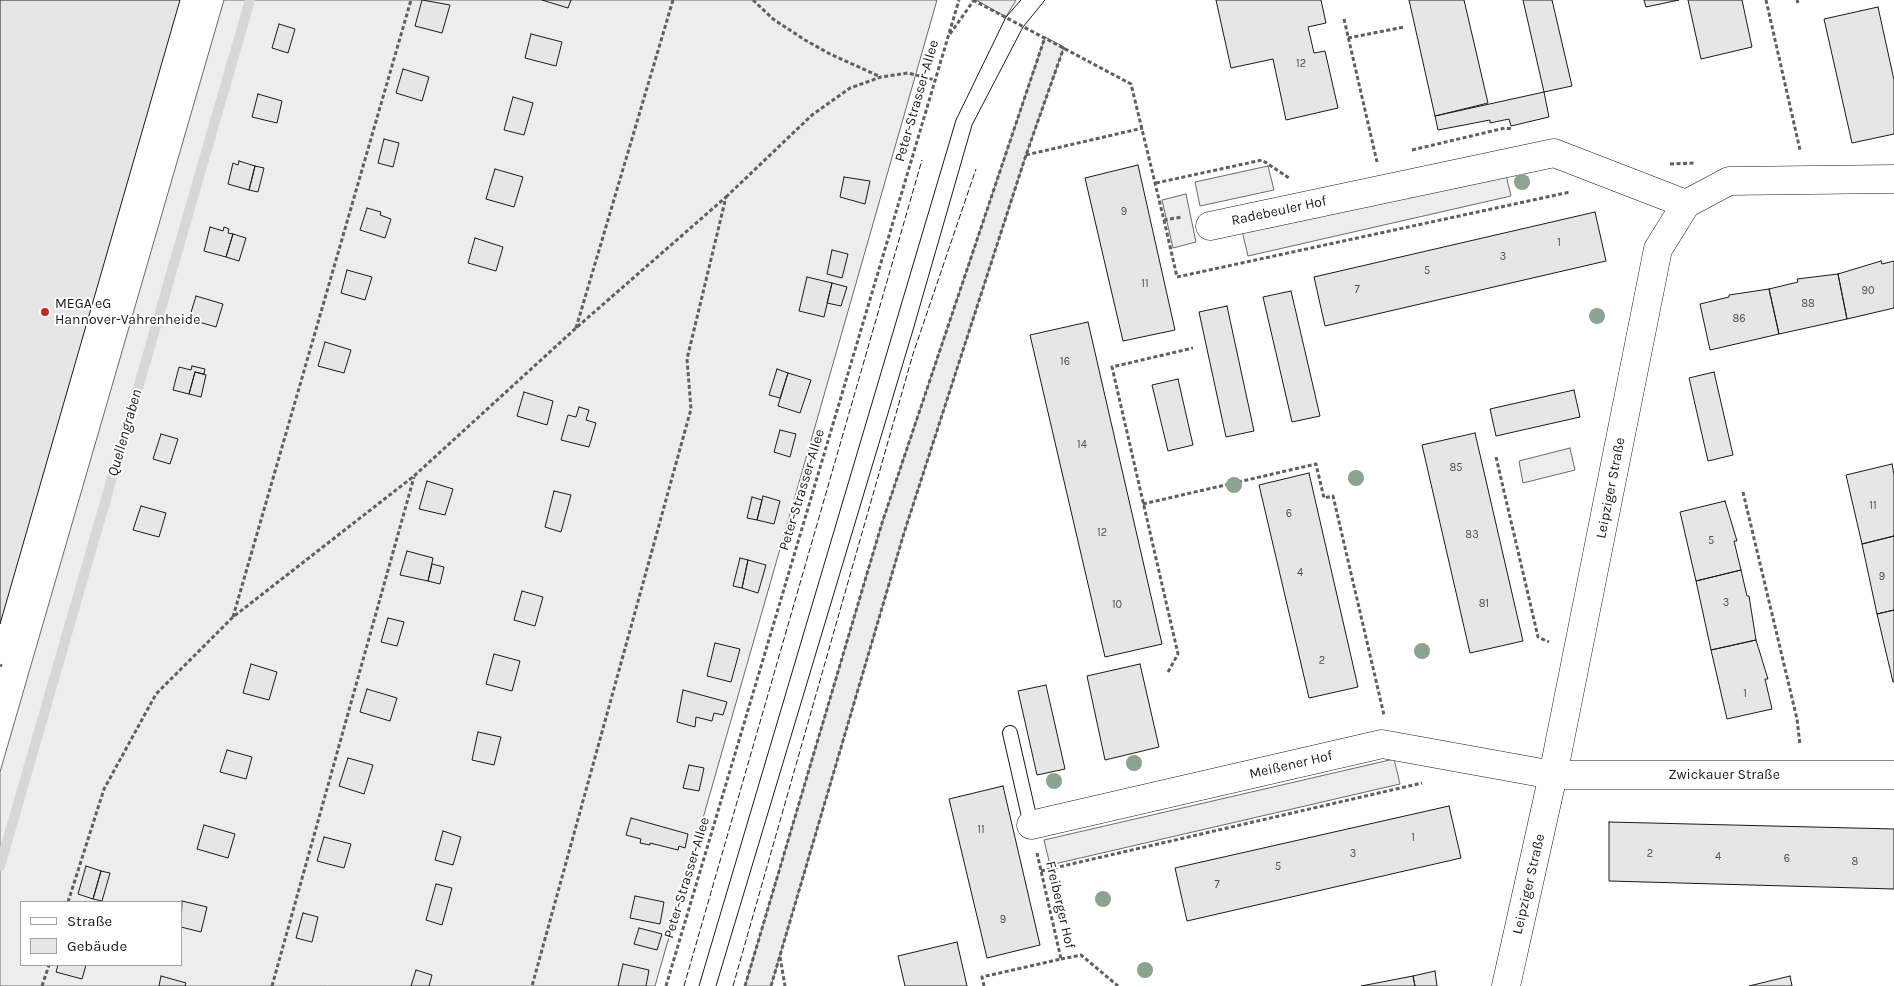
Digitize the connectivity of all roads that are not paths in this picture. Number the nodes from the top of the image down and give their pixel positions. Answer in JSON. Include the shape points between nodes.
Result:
{"nodes":[{"id":1,"x":1894,"y":179,"type":"edge"},
{"id":2,"x":1686,"y":204,"type":"junction"},
{"id":3,"x":1210,"y":226,"type":"road end"},
{"id":4,"x":1010,"y":733,"type":"dead end"},
{"id":5,"x":1554,"y":775,"type":"junction"},
{"id":6,"x":1894,"y":775,"type":"edge"},
{"id":7,"x":1031,"y":825,"type":"joint"},
{"id":8,"x":1506,"y":986,"type":"edge"}],
"edges":[{"from":1,"to":2,"type":"street","name":"Leipziger Straße","via":[[1729,181]]},
{"from":2,"to":3,"type":"street","name":"Radebeuler Hof","via":[[1554,153]]},
{"from":2,"to":5,"type":"street","name":"Leipziger Straße","via":[[1658,249]]},
{"from":4,"to":7,"type":"lane"},
{"from":5,"to":6,"type":"street","name":"Zwickauer Straße"},
{"from":5,"to":7,"type":"street","name":"Meißener Hof","via":[[1382,744]]},
{"from":5,"to":8,"type":"street","name":"Leipziger Straße"}]}
